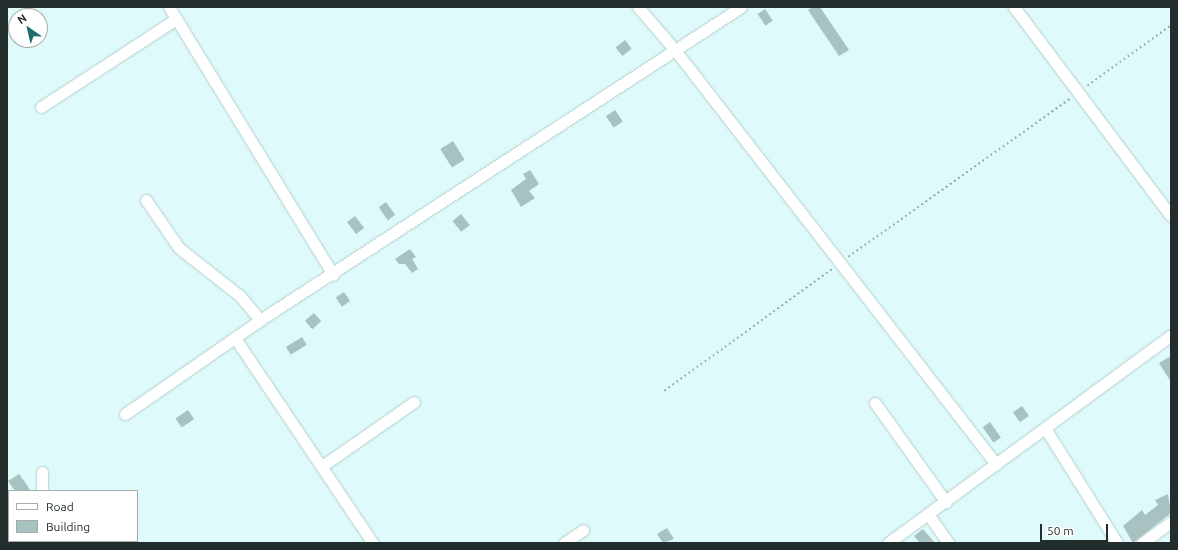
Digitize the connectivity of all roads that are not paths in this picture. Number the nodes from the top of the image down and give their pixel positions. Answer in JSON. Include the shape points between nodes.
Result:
{"nodes":[{"id":1,"x":169,"y":7,"type":"edge"},
{"id":2,"x":638,"y":7,"type":"edge"},
{"id":3,"x":741,"y":7,"type":"edge"},
{"id":4,"x":1014,"y":7,"type":"edge"},
{"id":5,"x":176,"y":19,"type":"junction"},
{"id":6,"x":675,"y":50,"type":"junction"},
{"id":7,"x":41,"y":107,"type":"dead end"},
{"id":8,"x":146,"y":200,"type":"dead end"},
{"id":9,"x":1171,"y":216,"type":"edge"},
{"id":10,"x":333,"y":275,"type":"junction"},
{"id":11,"x":260,"y":320,"type":"junction"},
{"id":12,"x":1171,"y":335,"type":"edge"},
{"id":13,"x":236,"y":338,"type":"junction"},
{"id":14,"x":414,"y":402,"type":"dead end"},
{"id":15,"x":875,"y":403,"type":"dead end"},
{"id":16,"x":125,"y":414,"type":"dead end"},
{"id":17,"x":1045,"y":428,"type":"junction"},
{"id":18,"x":996,"y":464,"type":"junction"},
{"id":19,"x":322,"y":466,"type":"junction"},
{"id":20,"x":42,"y":472,"type":"dead end"},
{"id":21,"x":42,"y":490,"type":"edge"},
{"id":22,"x":946,"y":502,"type":"junction"},
{"id":23,"x":928,"y":514,"type":"junction"},
{"id":24,"x":1171,"y":522,"type":"edge"},
{"id":25,"x":582,"y":530,"type":"dead end"},
{"id":26,"x":373,"y":543,"type":"edge"},
{"id":27,"x":564,"y":543,"type":"edge"},
{"id":28,"x":888,"y":543,"type":"edge"},
{"id":29,"x":948,"y":543,"type":"edge"},
{"id":30,"x":1117,"y":543,"type":"edge"},
{"id":31,"x":1142,"y":543,"type":"edge"}],
"edges":[{"from":1,"to":5,"type":"street"},
{"from":2,"to":6,"type":"street"},
{"from":3,"to":6,"type":"street"},
{"from":4,"to":9,"type":"street"},
{"from":5,"to":7,"type":"street"},
{"from":5,"to":10,"type":"street"},
{"from":6,"to":10,"type":"street"},
{"from":6,"to":18,"type":"street"},
{"from":8,"to":11,"type":"street","via":[[179,248],[240,296]]},
{"from":10,"to":11,"type":"street"},
{"from":11,"to":13,"type":"street"},
{"from":12,"to":17,"type":"street"},
{"from":13,"to":16,"type":"street"},
{"from":13,"to":19,"type":"street"},
{"from":14,"to":19,"type":"street"},
{"from":15,"to":22,"type":"street"},
{"from":17,"to":18,"type":"street"},
{"from":17,"to":30,"type":"street"},
{"from":18,"to":22,"type":"street"},
{"from":19,"to":26,"type":"street"},
{"from":20,"to":21,"type":"street"},
{"from":22,"to":23,"type":"street"},
{"from":23,"to":28,"type":"street"},
{"from":23,"to":29,"type":"street"},
{"from":24,"to":31,"type":"street"},
{"from":25,"to":27,"type":"street"}]}
